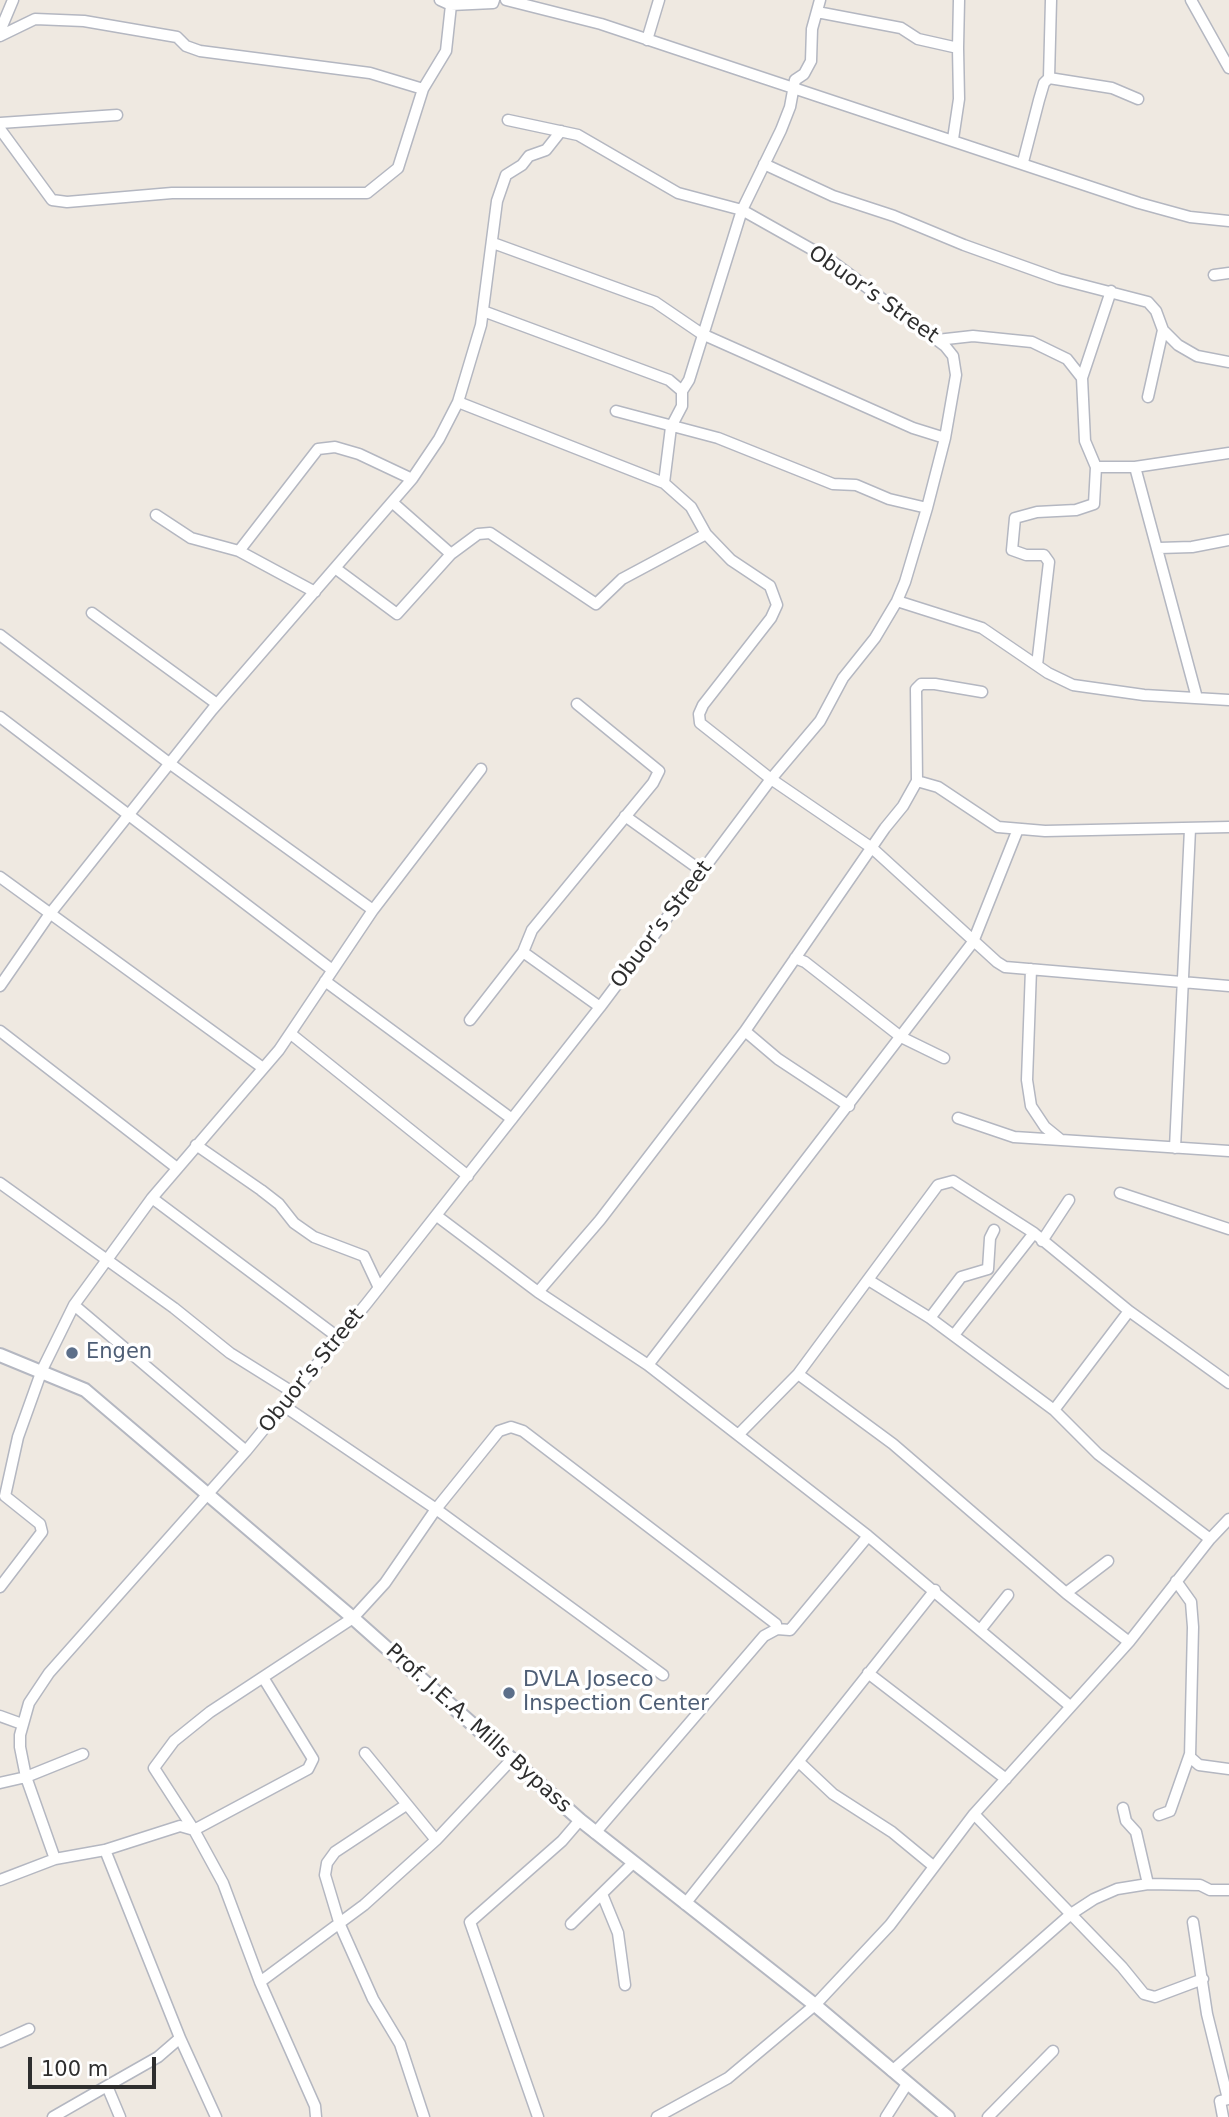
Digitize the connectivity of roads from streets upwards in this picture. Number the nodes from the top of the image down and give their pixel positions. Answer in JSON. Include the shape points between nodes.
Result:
{"nodes":[{"id":1,"x":13,"y":0,"type":"edge"},
{"id":2,"x":440,"y":0,"type":"edge"},
{"id":3,"x":494,"y":0,"type":"edge"},
{"id":4,"x":506,"y":0,"type":"edge"},
{"id":5,"x":659,"y":0,"type":"edge"},
{"id":6,"x":820,"y":0,"type":"edge"},
{"id":7,"x":959,"y":0,"type":"edge"},
{"id":8,"x":1051,"y":0,"type":"edge"},
{"id":9,"x":1191,"y":0,"type":"edge"},
{"id":10,"x":451,"y":5,"type":"junction"},
{"id":11,"x":817,"y":12,"type":"junction"},
{"id":12,"x":0,"y":34,"type":"edge"},
{"id":13,"x":647,"y":40,"type":"junction"},
{"id":14,"x":958,"y":48,"type":"junction"},
{"id":15,"x":1229,"y":68,"type":"edge"},
{"id":16,"x":1049,"y":78,"type":"junction"},
{"id":17,"x":794,"y":88,"type":"junction"},
{"id":18,"x":423,"y":89,"type":"junction"},
{"id":19,"x":1138,"y":99,"type":"dead end"},
{"id":20,"x":117,"y":116,"type":"dead end"},
{"id":21,"x":508,"y":120,"type":"dead end"},
{"id":22,"x":0,"y":123,"type":"edge"},
{"id":23,"x":0,"y":130,"type":"edge"},
{"id":24,"x":561,"y":131,"type":"junction"},
{"id":25,"x":953,"y":139,"type":"junction"},
{"id":26,"x":1023,"y":162,"type":"junction"},
{"id":27,"x":764,"y":164,"type":"junction"},
{"id":28,"x":741,"y":210,"type":"junction"},
{"id":29,"x":1229,"y":221,"type":"edge"},
{"id":30,"x":493,"y":243,"type":"junction"},
{"id":31,"x":1229,"y":273,"type":"edge"},
{"id":32,"x":1214,"y":275,"type":"dead end"},
{"id":33,"x":1111,"y":291,"type":"junction"},
{"id":34,"x":483,"y":311,"type":"junction"},
{"id":35,"x":1163,"y":330,"type":"junction"},
{"id":36,"x":702,"y":334,"type":"junction"},
{"id":37,"x":937,"y":340,"type":"junction"},
{"id":38,"x":1229,"y":362,"type":"edge"},
{"id":39,"x":1082,"y":378,"type":"junction"},
{"id":40,"x":682,"y":391,"type":"junction"},
{"id":41,"x":1147,"y":397,"type":"dead end"},
{"id":42,"x":458,"y":402,"type":"junction"},
{"id":43,"x":615,"y":411,"type":"dead end"},
{"id":44,"x":671,"y":427,"type":"junction"},
{"id":45,"x":944,"y":438,"type":"junction"},
{"id":46,"x":1229,"y":453,"type":"edge"},
{"id":47,"x":1096,"y":467,"type":"junction"},
{"id":48,"x":1135,"y":467,"type":"junction"},
{"id":49,"x":412,"y":480,"type":"junction"},
{"id":50,"x":664,"y":483,"type":"junction"},
{"id":51,"x":392,"y":502,"type":"junction"},
{"id":52,"x":927,"y":508,"type":"junction"},
{"id":53,"x":156,"y":516,"type":"dead end"},
{"id":54,"x":706,"y":534,"type":"junction"},
{"id":55,"x":1229,"y":540,"type":"edge"},
{"id":56,"x":1159,"y":548,"type":"junction"},
{"id":57,"x":239,"y":551,"type":"junction"},
{"id":58,"x":452,"y":554,"type":"junction"},
{"id":59,"x":335,"y":568,"type":"junction"},
{"id":60,"x":315,"y":592,"type":"junction"},
{"id":61,"x":897,"y":601,"type":"junction"},
{"id":62,"x":92,"y":613,"type":"dead end"},
{"id":63,"x":0,"y":635,"type":"edge"},
{"id":64,"x":1037,"y":665,"type":"junction"},
{"id":65,"x":982,"y":692,"type":"dead end"},
{"id":66,"x":1197,"y":698,"type":"junction"},
{"id":67,"x":1229,"y":700,"type":"edge"},
{"id":68,"x":217,"y":704,"type":"junction"},
{"id":69,"x":577,"y":704,"type":"dead end"},
{"id":70,"x":0,"y":718,"type":"edge"},
{"id":71,"x":169,"y":763,"type":"junction"},
{"id":72,"x":481,"y":769,"type":"dead end"},
{"id":73,"x":771,"y":779,"type":"junction"},
{"id":74,"x":917,"y":781,"type":"junction"},
{"id":75,"x":625,"y":816,"type":"junction"},
{"id":76,"x":128,"y":817,"type":"junction"},
{"id":77,"x":1229,"y":827,"type":"edge"},
{"id":78,"x":1018,"y":829,"type":"junction"},
{"id":79,"x":1190,"y":829,"type":"junction"},
{"id":80,"x":872,"y":848,"type":"junction"},
{"id":81,"x":703,"y":872,"type":"junction"},
{"id":82,"x":0,"y":877,"type":"edge"},
{"id":83,"x":373,"y":910,"type":"junction"},
{"id":84,"x":49,"y":915,"type":"junction"},
{"id":85,"x":973,"y":942,"type":"junction"},
{"id":86,"x":523,"y":952,"type":"junction"},
{"id":87,"x":795,"y":958,"type":"junction"},
{"id":88,"x":331,"y":969,"type":"junction"},
{"id":89,"x":1031,"y":969,"type":"junction"},
{"id":90,"x":324,"y":982,"type":"junction"},
{"id":91,"x":1181,"y":982,"type":"junction"},
{"id":92,"x":0,"y":986,"type":"edge"},
{"id":93,"x":1229,"y":986,"type":"edge"},
{"id":94,"x":600,"y":1007,"type":"junction"},
{"id":95,"x":470,"y":1020,"type":"dead end"},
{"id":96,"x":0,"y":1031,"type":"edge"},
{"id":97,"x":745,"y":1031,"type":"junction"},
{"id":98,"x":291,"y":1034,"type":"junction"},
{"id":99,"x":901,"y":1037,"type":"junction"},
{"id":100,"x":944,"y":1058,"type":"dead end"},
{"id":101,"x":263,"y":1068,"type":"junction"},
{"id":102,"x":849,"y":1106,"type":"junction"},
{"id":103,"x":958,"y":1118,"type":"dead end"},
{"id":104,"x":512,"y":1119,"type":"junction"},
{"id":105,"x":992,"y":1130,"type":"junction"},
{"id":106,"x":1061,"y":1140,"type":"junction"},
{"id":107,"x":988,"y":1143,"type":"dead end"},
{"id":108,"x":196,"y":1145,"type":"junction"},
{"id":109,"x":1175,"y":1148,"type":"junction"},
{"id":110,"x":1229,"y":1151,"type":"edge"},
{"id":111,"x":177,"y":1168,"type":"junction"},
{"id":112,"x":468,"y":1177,"type":"junction"},
{"id":113,"x":0,"y":1183,"type":"edge"},
{"id":114,"x":1120,"y":1193,"type":"dead end"},
{"id":115,"x":152,"y":1198,"type":"junction"},
{"id":116,"x":1069,"y":1200,"type":"dead end"},
{"id":117,"x":437,"y":1216,"type":"junction"},
{"id":118,"x":1229,"y":1229,"type":"edge"},
{"id":119,"x":994,"y":1230,"type":"dead end"},
{"id":120,"x":1034,"y":1233,"type":"junction"},
{"id":121,"x":1042,"y":1241,"type":"junction"},
{"id":122,"x":107,"y":1260,"type":"junction"},
{"id":123,"x":870,"y":1281,"type":"junction"},
{"id":124,"x":379,"y":1288,"type":"junction"},
{"id":125,"x":538,"y":1292,"type":"junction"},
{"id":126,"x":74,"y":1305,"type":"junction"},
{"id":127,"x":1129,"y":1311,"type":"junction"},
{"id":128,"x":930,"y":1318,"type":"junction"},
{"id":129,"x":954,"y":1335,"type":"junction"},
{"id":130,"x":339,"y":1338,"type":"junction"},
{"id":131,"x":0,"y":1355,"type":"edge"},
{"id":132,"x":648,"y":1365,"type":"junction"},
{"id":133,"x":42,"y":1370,"type":"junction"},
{"id":134,"x":797,"y":1374,"type":"junction"},
{"id":135,"x":1229,"y":1382,"type":"edge"},
{"id":136,"x":295,"y":1393,"type":"junction"},
{"id":137,"x":284,"y":1406,"type":"junction"},
{"id":138,"x":1054,"y":1410,"type":"junction"},
{"id":139,"x":738,"y":1435,"type":"junction"},
{"id":140,"x":246,"y":1451,"type":"junction"},
{"id":141,"x":207,"y":1495,"type":"junction"},
{"id":142,"x":436,"y":1509,"type":"junction"},
{"id":143,"x":1229,"y":1519,"type":"edge"},
{"id":144,"x":868,"y":1535,"type":"junction"},
{"id":145,"x":1210,"y":1539,"type":"junction"},
{"id":146,"x":1108,"y":1561,"type":"dead end"},
{"id":147,"x":1176,"y":1581,"type":"junction"},
{"id":148,"x":0,"y":1587,"type":"edge"},
{"id":149,"x":935,"y":1590,"type":"junction"},
{"id":150,"x":1066,"y":1593,"type":"junction"},
{"id":151,"x":1009,"y":1595,"type":"dead end"},
{"id":152,"x":353,"y":1618,"type":"junction"},
{"id":153,"x":777,"y":1629,"type":"junction"},
{"id":154,"x":981,"y":1629,"type":"junction"},
{"id":155,"x":1129,"y":1642,"type":"junction"},
{"id":156,"x":868,"y":1673,"type":"junction"},
{"id":157,"x":663,"y":1675,"type":"dead end"},
{"id":158,"x":264,"y":1679,"type":"junction"},
{"id":159,"x":1070,"y":1706,"type":"junction"},
{"id":160,"x":0,"y":1716,"type":"edge"},
{"id":161,"x":22,"y":1724,"type":"junction"},
{"id":162,"x":365,"y":1753,"type":"dead end"},
{"id":163,"x":83,"y":1754,"type":"dead end"},
{"id":164,"x":1190,"y":1754,"type":"junction"},
{"id":165,"x":513,"y":1758,"type":"junction"},
{"id":166,"x":799,"y":1762,"type":"junction"},
{"id":167,"x":1229,"y":1769,"type":"edge"},
{"id":168,"x":26,"y":1777,"type":"junction"},
{"id":169,"x":1006,"y":1779,"type":"junction"},
{"id":170,"x":0,"y":1783,"type":"edge"},
{"id":171,"x":406,"y":1805,"type":"junction"},
{"id":172,"x":1123,"y":1808,"type":"dead end"},
{"id":173,"x":974,"y":1814,"type":"junction"},
{"id":174,"x":1159,"y":1815,"type":"dead end"},
{"id":175,"x":580,"y":1821,"type":"junction"},
{"id":176,"x":194,"y":1830,"type":"junction"},
{"id":177,"x":595,"y":1833,"type":"junction"},
{"id":178,"x":436,"y":1840,"type":"junction"},
{"id":179,"x":105,"y":1850,"type":"junction"},
{"id":180,"x":55,"y":1859,"type":"junction"},
{"id":181,"x":634,"y":1863,"type":"junction"},
{"id":182,"x":932,"y":1865,"type":"junction"},
{"id":183,"x":0,"y":1880,"type":"edge"},
{"id":184,"x":1148,"y":1884,"type":"junction"},
{"id":185,"x":1229,"y":1890,"type":"edge"},
{"id":186,"x":602,"y":1894,"type":"junction"},
{"id":187,"x":685,"y":1904,"type":"junction"},
{"id":188,"x":1071,"y":1914,"type":"junction"},
{"id":189,"x":1193,"y":1922,"type":"dead end"},
{"id":190,"x":571,"y":1924,"type":"dead end"},
{"id":191,"x":340,"y":1925,"type":"junction"},
{"id":192,"x":1203,"y":1979,"type":"junction"},
{"id":193,"x":260,"y":1982,"type":"junction"},
{"id":194,"x":625,"y":1985,"type":"dead end"},
{"id":195,"x":816,"y":2006,"type":"junction"},
{"id":196,"x":29,"y":2029,"type":"dead end"},
{"id":197,"x":180,"y":2038,"type":"junction"},
{"id":198,"x":0,"y":2042,"type":"edge"},
{"id":199,"x":1053,"y":2051,"type":"dead end"},
{"id":200,"x":892,"y":2071,"type":"junction"},
{"id":201,"x":907,"y":2084,"type":"junction"},
{"id":202,"x":107,"y":2086,"type":"junction"},
{"id":203,"x":52,"y":2117,"type":"edge"},
{"id":204,"x":120,"y":2117,"type":"edge"},
{"id":205,"x":216,"y":2117,"type":"edge"},
{"id":206,"x":316,"y":2117,"type":"edge"},
{"id":207,"x":424,"y":2117,"type":"edge"},
{"id":208,"x":538,"y":2117,"type":"edge"},
{"id":209,"x":657,"y":2117,"type":"edge"},
{"id":210,"x":886,"y":2117,"type":"edge"},
{"id":211,"x":948,"y":2117,"type":"edge"},
{"id":212,"x":988,"y":2117,"type":"edge"},
{"id":213,"x":1223,"y":2117,"type":"edge"}],
"edges":[{"from":1,"to":12,"type":"street"},
{"from":2,"to":10,"type":"street"},
{"from":3,"to":10,"type":"street"},
{"from":4,"to":13,"type":"street"},
{"from":5,"to":13,"type":"street"},
{"from":6,"to":11,"type":"street"},
{"from":7,"to":14,"type":"street"},
{"from":8,"to":16,"type":"street"},
{"from":9,"to":15,"type":"street"},
{"from":10,"to":18,"type":"street","via":[[446,51]]},
{"from":11,"to":14,"type":"street","via":[[901,28],[918,39]]},
{"from":11,"to":17,"type":"street","via":[[811,61]]},
{"from":12,"to":18,"type":"street","via":[[35,19],[84,21],[177,37],[200,51],[370,73]]},
{"from":13,"to":17,"type":"street"},
{"from":14,"to":25,"type":"street","via":[[959,99]]},
{"from":16,"to":19,"type":"street","via":[[1112,88]]},
{"from":16,"to":26,"type":"street","via":[[1041,92]]},
{"from":17,"to":25,"type":"street"},
{"from":17,"to":27,"type":"street"},
{"from":18,"to":23,"type":"street","via":[[398,168],[367,192],[172,193],[52,200]]},
{"from":20,"to":22,"type":"street"},
{"from":21,"to":24,"type":"street","name":"Obuor’s Street"},
{"from":24,"to":28,"type":"street","name":"Obuor’s Street","via":[[604,148],[678,193]]},
{"from":24,"to":30,"type":"street","via":[[546,150],[529,156],[506,175],[497,201]]},
{"from":25,"to":26,"type":"street"},
{"from":26,"to":29,"type":"street","via":[[1139,203],[1190,217]]},
{"from":27,"to":28,"type":"street"},
{"from":27,"to":33,"type":"street","via":[[833,196],[964,245],[1059,279]]},
{"from":28,"to":36,"type":"street"},
{"from":28,"to":37,"type":"street","name":"Obuor’s Street","via":[[829,259]]},
{"from":30,"to":34,"type":"street"},
{"from":30,"to":36,"type":"street","via":[[656,302]]},
{"from":31,"to":32,"type":"street"},
{"from":33,"to":35,"type":"street","via":[[1148,302]]},
{"from":33,"to":39,"type":"street"},
{"from":34,"to":40,"type":"street","via":[[669,380]]},
{"from":34,"to":42,"type":"street"},
{"from":35,"to":38,"type":"street","via":[[1197,356]]},
{"from":35,"to":41,"type":"street"},
{"from":36,"to":40,"type":"street"},
{"from":36,"to":45,"type":"street"},
{"from":37,"to":39,"type":"street","via":[[973,336],[1032,342],[1067,359]]},
{"from":37,"to":45,"type":"street","name":"Obuor’s Street","via":[[956,364]]},
{"from":39,"to":47,"type":"street","via":[[1086,441]]},
{"from":40,"to":44,"type":"street","via":[[682,406]]},
{"from":42,"to":49,"type":"street"},
{"from":42,"to":50,"type":"street"},
{"from":43,"to":44,"type":"street"},
{"from":44,"to":50,"type":"street"},
{"from":44,"to":52,"type":"street","via":[[718,438],[833,484],[856,485]]},
{"from":45,"to":52,"type":"street","name":"Obuor’s Street"},
{"from":46,"to":48,"type":"street"},
{"from":47,"to":48,"type":"street"},
{"from":47,"to":64,"type":"street","via":[[1094,504],[1015,518],[1012,550],[1044,555],[1048,562]]},
{"from":48,"to":56,"type":"street"},
{"from":49,"to":51,"type":"street"},
{"from":49,"to":57,"type":"street","via":[[359,454],[335,447],[318,449]]},
{"from":50,"to":54,"type":"street","via":[[691,507]]},
{"from":51,"to":58,"type":"street"},
{"from":51,"to":59,"type":"street"},
{"from":52,"to":61,"type":"street","name":"Obuor’s Street"},
{"from":53,"to":57,"type":"street","via":[[191,538]]},
{"from":54,"to":58,"type":"street","via":[[622,579],[596,604],[490,533],[478,534]]},
{"from":54,"to":73,"type":"street","via":[[731,560],[770,586],[777,605],[752,645],[703,705],[701,723]]},
{"from":55,"to":56,"type":"street"},
{"from":56,"to":66,"type":"street"},
{"from":57,"to":60,"type":"street"},
{"from":58,"to":59,"type":"street","via":[[397,614]]},
{"from":59,"to":60,"type":"street"},
{"from":60,"to":68,"type":"street"},
{"from":61,"to":64,"type":"street","via":[[982,628]]},
{"from":61,"to":73,"type":"street","name":"Obuor’s Street","via":[[843,678],[820,721]]},
{"from":62,"to":68,"type":"street"},
{"from":63,"to":71,"type":"street"},
{"from":64,"to":66,"type":"street","via":[[1073,685]]},
{"from":65,"to":74,"type":"street","via":[[935,684],[921,684],[916,690]]},
{"from":66,"to":67,"type":"street"},
{"from":68,"to":71,"type":"street"},
{"from":69,"to":75,"type":"street","via":[[659,771]]},
{"from":70,"to":76,"type":"street"},
{"from":71,"to":76,"type":"street"},
{"from":71,"to":83,"type":"street"},
{"from":72,"to":83,"type":"street"},
{"from":73,"to":80,"type":"street"},
{"from":73,"to":81,"type":"street","name":"Obuor’s Street"},
{"from":74,"to":78,"type":"street","via":[[945,791],[998,827]]},
{"from":74,"to":80,"type":"street"},
{"from":75,"to":81,"type":"street"},
{"from":75,"to":86,"type":"street","via":[[532,930]]},
{"from":76,"to":84,"type":"street"},
{"from":76,"to":88,"type":"street"},
{"from":77,"to":79,"type":"street"},
{"from":78,"to":79,"type":"street"},
{"from":78,"to":85,"type":"street"},
{"from":79,"to":91,"type":"street"},
{"from":80,"to":85,"type":"street"},
{"from":80,"to":87,"type":"street"},
{"from":81,"to":94,"type":"street","name":"Obuor’s Street"},
{"from":82,"to":84,"type":"street"},
{"from":83,"to":88,"type":"street"},
{"from":84,"to":92,"type":"street"},
{"from":84,"to":101,"type":"street"},
{"from":85,"to":89,"type":"street","via":[[1005,967]]},
{"from":85,"to":99,"type":"street"},
{"from":86,"to":94,"type":"street"},
{"from":86,"to":95,"type":"street"},
{"from":87,"to":97,"type":"street"},
{"from":87,"to":99,"type":"street"},
{"from":88,"to":90,"type":"street"},
{"from":89,"to":91,"type":"street"},
{"from":89,"to":106,"type":"street","via":[[1027,1080],[1031,1106]]},
{"from":90,"to":98,"type":"street"},
{"from":90,"to":104,"type":"street"},
{"from":91,"to":93,"type":"street"},
{"from":91,"to":109,"type":"street"},
{"from":94,"to":104,"type":"street","name":"Obuor’s Street"},
{"from":96,"to":111,"type":"street"},
{"from":97,"to":102,"type":"street"},
{"from":97,"to":125,"type":"street","via":[[600,1220]]},
{"from":98,"to":101,"type":"street"},
{"from":98,"to":112,"type":"street"},
{"from":99,"to":100,"type":"street"},
{"from":99,"to":102,"type":"street"},
{"from":101,"to":108,"type":"street"},
{"from":102,"to":132,"type":"street"},
{"from":103,"to":105,"type":"street"},
{"from":104,"to":112,"type":"street","name":"Obuor’s Street"},
{"from":105,"to":106,"type":"street","via":[[1014,1137]]},
{"from":105,"to":107,"type":"street"},
{"from":106,"to":109,"type":"street"},
{"from":108,"to":111,"type":"street"},
{"from":108,"to":124,"type":"street","via":[[279,1204],[294,1223],[314,1237],[364,1256]]},
{"from":109,"to":110,"type":"street"},
{"from":111,"to":115,"type":"street"},
{"from":112,"to":117,"type":"street","name":"Obuor’s Street"},
{"from":113,"to":122,"type":"street"},
{"from":114,"to":118,"type":"street"},
{"from":115,"to":122,"type":"street"},
{"from":115,"to":130,"type":"street"},
{"from":116,"to":121,"type":"street"},
{"from":117,"to":124,"type":"street","name":"Obuor’s Street"},
{"from":117,"to":125,"type":"street"},
{"from":119,"to":128,"type":"street","via":[[988,1269],[961,1277]]},
{"from":120,"to":121,"type":"street"},
{"from":120,"to":123,"type":"street","via":[[963,1185],[953,1181],[938,1185]]},
{"from":120,"to":129,"type":"street"},
{"from":121,"to":127,"type":"street"},
{"from":122,"to":126,"type":"street"},
{"from":122,"to":136,"type":"street","via":[[230,1353]]},
{"from":123,"to":128,"type":"street"},
{"from":123,"to":134,"type":"street"},
{"from":124,"to":130,"type":"street","name":"Obuor’s Street"},
{"from":125,"to":132,"type":"street"},
{"from":126,"to":133,"type":"street"},
{"from":126,"to":140,"type":"street"},
{"from":127,"to":135,"type":"street"},
{"from":127,"to":138,"type":"street"},
{"from":128,"to":129,"type":"street"},
{"from":129,"to":138,"type":"street"},
{"from":130,"to":136,"type":"street","name":"Obuor’s Street"},
{"from":131,"to":133,"type":"street","name":"Prof. J.E.A. Mills Bypass"},
{"from":132,"to":139,"type":"street"},
{"from":133,"to":141,"type":"street","name":"Prof. J.E.A. Mills Bypass","via":[[85,1390]]},
{"from":133,"to":148,"type":"street","via":[[18,1437],[5,1496],[40,1524],[42,1532]]},
{"from":134,"to":139,"type":"street"},
{"from":134,"to":150,"type":"street","via":[[893,1444]]},
{"from":136,"to":137,"type":"street","name":"Obuor’s Street"},
{"from":137,"to":140,"type":"street","name":"Obuor’s Street"},
{"from":137,"to":142,"type":"street"},
{"from":138,"to":145,"type":"street","via":[[1098,1454]]},
{"from":139,"to":144,"type":"street"},
{"from":140,"to":141,"type":"street","name":"Obuor’s Street"},
{"from":141,"to":152,"type":"street","name":"Prof. J.E.A. Mills Bypass"},
{"from":141,"to":161,"type":"street","name":"Obuor’s Street","via":[[49,1673],[29,1703]]},
{"from":142,"to":152,"type":"street","via":[[385,1583]]},
{"from":142,"to":153,"type":"street","via":[[499,1431],[511,1427],[523,1431]]},
{"from":142,"to":157,"type":"street"},
{"from":143,"to":145,"type":"street"},
{"from":144,"to":149,"type":"street"},
{"from":144,"to":153,"type":"street","via":[[790,1630]]},
{"from":145,"to":147,"type":"street"},
{"from":146,"to":150,"type":"street"},
{"from":147,"to":155,"type":"street"},
{"from":147,"to":164,"type":"street","via":[[1191,1602]]},
{"from":149,"to":154,"type":"street"},
{"from":149,"to":156,"type":"street"},
{"from":150,"to":155,"type":"street"},
{"from":151,"to":154,"type":"street"},
{"from":152,"to":158,"type":"street"},
{"from":152,"to":165,"type":"street","name":"Prof. J.E.A. Mills Bypass"},
{"from":153,"to":177,"type":"street","via":[[764,1636]]},
{"from":154,"to":159,"type":"street"},
{"from":155,"to":159,"type":"street"},
{"from":156,"to":166,"type":"street"},
{"from":156,"to":169,"type":"street"},
{"from":158,"to":176,"type":"street","via":[[183,1734],[156,1763],[156,1773]]},
{"from":158,"to":176,"type":"street","via":[[313,1759],[308,1769]]},
{"from":159,"to":169,"type":"street"},
{"from":160,"to":161,"type":"street"},
{"from":161,"to":168,"type":"street","name":"Obuor’s Street","via":[[20,1747]]},
{"from":162,"to":171,"type":"street"},
{"from":163,"to":168,"type":"street"},
{"from":164,"to":167,"type":"street","via":[[1199,1765]]},
{"from":164,"to":174,"type":"street","via":[[1170,1811]]},
{"from":165,"to":175,"type":"street","name":"Prof. J.E.A. Mills Bypass"},
{"from":165,"to":178,"type":"street"},
{"from":166,"to":182,"type":"street","via":[[833,1794],[892,1832]]},
{"from":166,"to":187,"type":"street"},
{"from":168,"to":170,"type":"street"},
{"from":168,"to":180,"type":"street","name":"Obuor’s Street"},
{"from":169,"to":173,"type":"street"},
{"from":171,"to":178,"type":"street"},
{"from":171,"to":191,"type":"street","via":[[335,1852],[327,1863],[325,1875]]},
{"from":172,"to":184,"type":"street","via":[[1126,1821],[1136,1832]]},
{"from":173,"to":182,"type":"street"},
{"from":173,"to":188,"type":"street"},
{"from":175,"to":177,"type":"street","name":"Prof. J.E.A. Mills Bypass"},
{"from":175,"to":208,"type":"street","via":[[470,1922]]},
{"from":176,"to":179,"type":"street","via":[[180,1826]]},
{"from":176,"to":193,"type":"street","via":[[223,1883]]},
{"from":177,"to":181,"type":"street","name":"Prof. J.E.A. Mills Bypass"},
{"from":178,"to":191,"type":"street"},
{"from":179,"to":180,"type":"street"},
{"from":179,"to":197,"type":"street"},
{"from":180,"to":183,"type":"street"},
{"from":181,"to":186,"type":"street"},
{"from":181,"to":187,"type":"street","name":"Prof. J.E.A. Mills Bypass"},
{"from":182,"to":195,"type":"street","via":[[890,1925]]},
{"from":184,"to":185,"type":"street"},
{"from":184,"to":188,"type":"street","via":[[1117,1889]]},
{"from":186,"to":190,"type":"street"},
{"from":186,"to":194,"type":"street","via":[[618,1933]]},
{"from":187,"to":195,"type":"street","name":"Prof. J.E.A. Mills Bypass"},
{"from":188,"to":192,"type":"street","via":[[1144,1994],[1155,1997]]},
{"from":188,"to":200,"type":"street"},
{"from":189,"to":192,"type":"street"},
{"from":191,"to":193,"type":"street"},
{"from":191,"to":207,"type":"street","via":[[373,1999],[400,2044]]},
{"from":192,"to":213,"type":"street","via":[[1228,2099],[1220,2101]]},
{"from":193,"to":206,"type":"street","via":[[316,2106]]},
{"from":195,"to":200,"type":"street","name":"Prof. J.E.A. Mills Bypass"},
{"from":195,"to":209,"type":"street","via":[[728,2078]]},
{"from":196,"to":198,"type":"street"},
{"from":197,"to":202,"type":"street","via":[[158,2057]]},
{"from":197,"to":205,"type":"street"},
{"from":199,"to":212,"type":"street"},
{"from":200,"to":201,"type":"street","name":"Prof. J.E.A. Mills Bypass"},
{"from":201,"to":210,"type":"street"},
{"from":201,"to":211,"type":"street","name":"Prof. J.E.A. Mills Bypass"},
{"from":202,"to":203,"type":"street"},
{"from":202,"to":204,"type":"street"}]}
